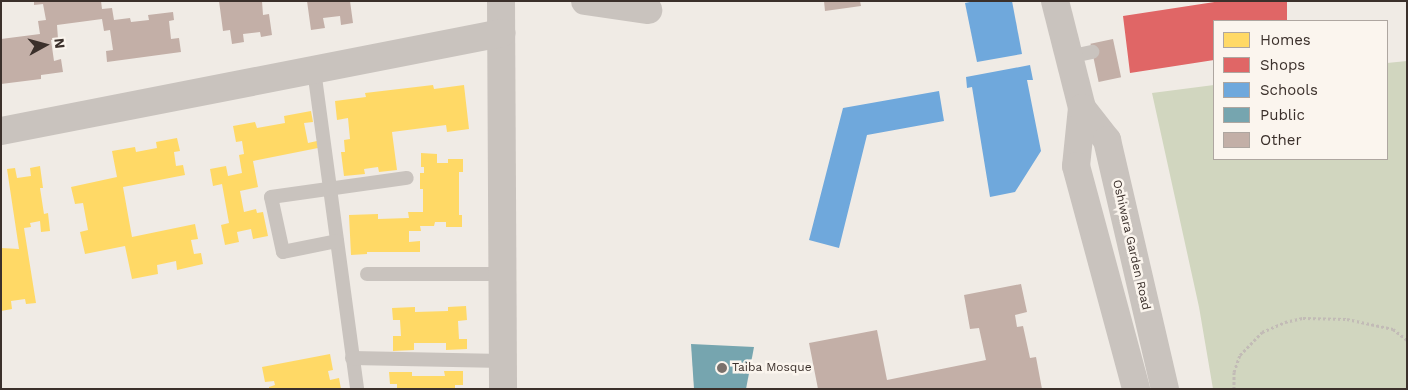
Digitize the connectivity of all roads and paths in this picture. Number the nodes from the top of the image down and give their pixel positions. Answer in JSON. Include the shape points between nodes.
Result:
{"nodes":[{"id":1,"x":501,"y":1,"type":"edge"},
{"id":2,"x":585,"y":1,"type":"edge"},
{"id":3,"x":1055,"y":1,"type":"edge"},
{"id":4,"x":648,"y":10,"type":"dead end"},
{"id":5,"x":502,"y":33,"type":"junction"},
{"id":6,"x":314,"y":70,"type":"junction"},
{"id":7,"x":1082,"y":108,"type":"junction"},
{"id":8,"x":1,"y":131,"type":"edge"},
{"id":9,"x":407,"y":178,"type":"dead end"},
{"id":10,"x":330,"y":188,"type":"junction"},
{"id":11,"x":337,"y":241,"type":"junction"},
{"id":12,"x":367,"y":274,"type":"dead end"},
{"id":13,"x":503,"y":274,"type":"junction"},
{"id":14,"x":1407,"y":340,"type":"edge"},
{"id":15,"x":352,"y":358,"type":"junction"},
{"id":16,"x":503,"y":361,"type":"junction"},
{"id":17,"x":357,"y":389,"type":"edge"},
{"id":18,"x":503,"y":389,"type":"edge"},
{"id":19,"x":1136,"y":389,"type":"edge"},
{"id":20,"x":1165,"y":389,"type":"edge"},
{"id":21,"x":1234,"y":389,"type":"edge"}],
"edges":[{"from":1,"to":5,"type":"street"},
{"from":2,"to":4,"type":"street"},
{"from":3,"to":7,"type":"street","name":"Oshiwara Garden Road","via":[[1080,54]]},
{"from":5,"to":6,"type":"street"},
{"from":5,"to":13,"type":"street"},
{"from":6,"to":8,"type":"street"},
{"from":6,"to":10,"type":"lane"},
{"from":7,"to":19,"type":"street","name":"Oshiwara Garden Road","via":[[1076,166]]},
{"from":7,"to":20,"type":"street","name":"Oshiwara Garden Road","via":[[1106,140]]},
{"from":9,"to":10,"type":"lane"},
{"from":10,"to":11,"type":"lane"},
{"from":10,"to":11,"type":"lane","via":[[271,197],[283,252]]},
{"from":11,"to":15,"type":"lane"},
{"from":12,"to":13,"type":"lane"},
{"from":13,"to":16,"type":"street"},
{"from":14,"to":21,"type":"path","via":[[1393,329],[1347,319],[1303,318],[1285,322],[1262,332],[1240,355],[1234,372]]},
{"from":15,"to":16,"type":"lane"},
{"from":15,"to":17,"type":"lane"},
{"from":16,"to":18,"type":"street"}]}
